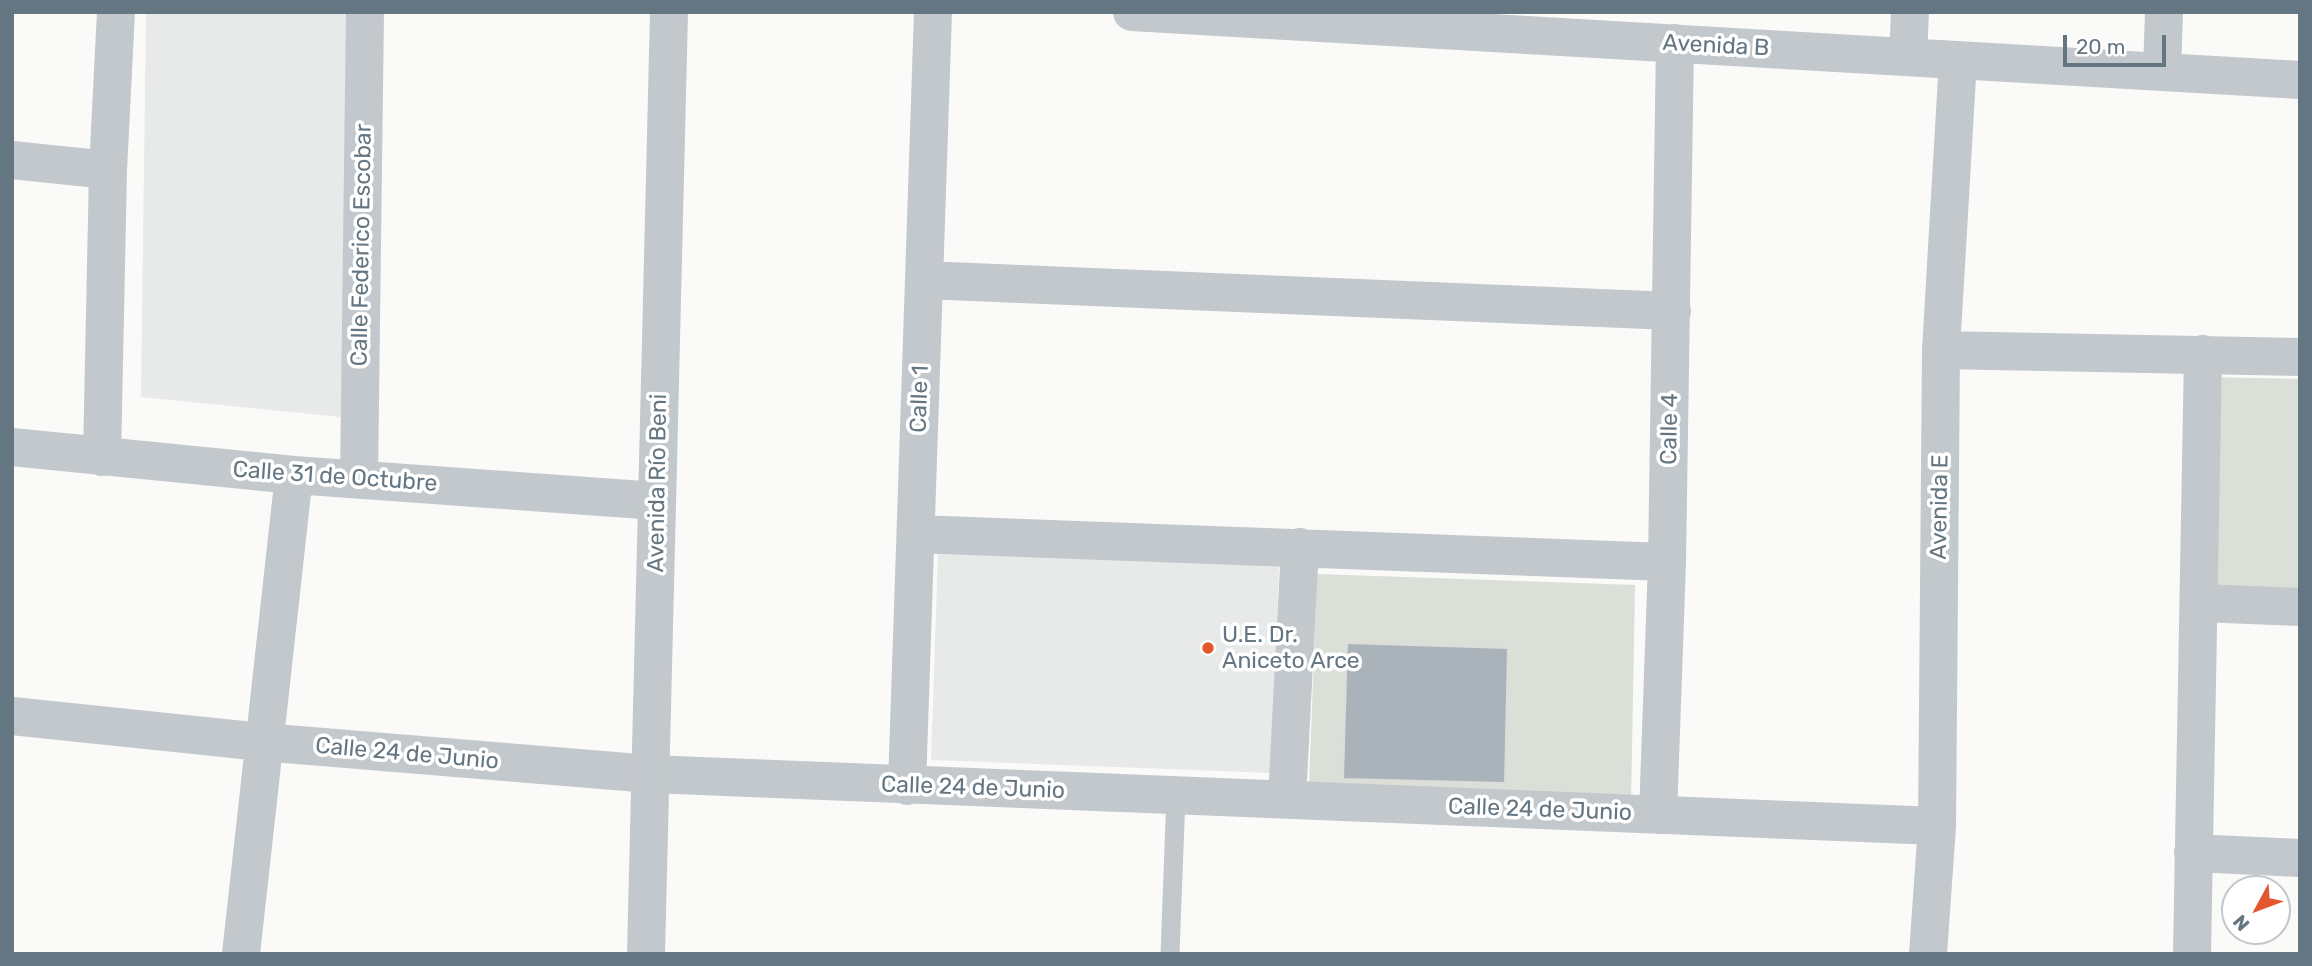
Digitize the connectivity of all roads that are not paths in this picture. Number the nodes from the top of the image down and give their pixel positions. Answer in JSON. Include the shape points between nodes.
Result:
{"nodes":[{"id":1,"x":116,"y":12,"type":"edge"},
{"id":2,"x":365,"y":12,"type":"edge"},
{"id":3,"x":669,"y":12,"type":"edge"},
{"id":4,"x":933,"y":12,"type":"edge"},
{"id":5,"x":1910,"y":12,"type":"edge"},
{"id":6,"x":2164,"y":12,"type":"edge"},
{"id":7,"x":1155,"y":13,"type":"edge"},
{"id":8,"x":1425,"y":21,"type":"edge"},
{"id":9,"x":1667,"y":33,"type":"edge"},
{"id":10,"x":1908,"y":57,"type":"junction"},
{"id":11,"x":1958,"y":60,"type":"junction"},
{"id":12,"x":2162,"y":72,"type":"junction"},
{"id":13,"x":2300,"y":80,"type":"edge"},
{"id":14,"x":12,"y":160,"type":"edge"},
{"id":15,"x":108,"y":170,"type":"junction"},
{"id":16,"x":924,"y":280,"type":"junction"},
{"id":17,"x":1672,"y":311,"type":"junction"},
{"id":18,"x":1941,"y":350,"type":"junction"},
{"id":19,"x":2203,"y":354,"type":"junction"},
{"id":20,"x":2300,"y":357,"type":"edge"},
{"id":21,"x":12,"y":447,"type":"edge"},
{"id":22,"x":102,"y":457,"type":"junction"},
{"id":23,"x":294,"y":475,"type":"junction"},
{"id":24,"x":359,"y":478,"type":"junction"},
{"id":25,"x":657,"y":500,"type":"junction"},
{"id":26,"x":916,"y":534,"type":"junction"},
{"id":27,"x":1300,"y":547,"type":"junction"},
{"id":28,"x":1667,"y":562,"type":"junction"},
{"id":29,"x":2200,"y":603,"type":"junction"},
{"id":30,"x":2300,"y":607,"type":"edge"},
{"id":31,"x":12,"y":716,"type":"edge"},
{"id":32,"x":262,"y":742,"type":"junction"},
{"id":33,"x":651,"y":774,"type":"junction"},
{"id":34,"x":907,"y":786,"type":"junction"},
{"id":35,"x":1176,"y":795,"type":"junction"},
{"id":36,"x":1287,"y":799,"type":"junction"},
{"id":37,"x":1658,"y":814,"type":"junction"},
{"id":38,"x":1937,"y":826,"type":"junction"},
{"id":39,"x":2193,"y":853,"type":"junction"},
{"id":40,"x":2300,"y":858,"type":"edge"},
{"id":41,"x":241,"y":954,"type":"edge"},
{"id":42,"x":646,"y":954,"type":"edge"},
{"id":43,"x":1170,"y":954,"type":"edge"},
{"id":44,"x":1928,"y":954,"type":"edge"},
{"id":45,"x":2192,"y":954,"type":"edge"}],
"edges":[{"from":1,"to":15,"type":"street"},
{"from":2,"to":24,"type":"street","name":"Calle Federico Escobar"},
{"from":3,"to":25,"type":"street","name":"Avenida Río Beni"},
{"from":4,"to":16,"type":"street","name":"Calle 1"},
{"from":5,"to":10,"type":"street"},
{"from":6,"to":12,"type":"street"},
{"from":7,"to":8,"type":"street","name":"Avenida B"},
{"from":8,"to":9,"type":"street","name":"Avenida B"},
{"from":9,"to":10,"type":"street","name":"Avenida B"},
{"from":9,"to":17,"type":"street","name":"Calle 4"},
{"from":10,"to":11,"type":"street","name":"Avenida B"},
{"from":11,"to":12,"type":"street","name":"Avenida B"},
{"from":11,"to":18,"type":"street","name":"Avenida E"},
{"from":12,"to":13,"type":"street","name":"Avenida B"},
{"from":14,"to":15,"type":"street"},
{"from":15,"to":22,"type":"street"},
{"from":16,"to":17,"type":"street"},
{"from":16,"to":26,"type":"street","name":"Calle 1"},
{"from":17,"to":28,"type":"street","name":"Calle 4"},
{"from":18,"to":19,"type":"street"},
{"from":18,"to":38,"type":"street","name":"Avenida E"},
{"from":19,"to":20,"type":"street"},
{"from":19,"to":29,"type":"street"},
{"from":21,"to":22,"type":"street","name":"Calle 31 de Octubre"},
{"from":22,"to":23,"type":"street","name":"Calle 31 de Octubre"},
{"from":23,"to":24,"type":"street","name":"Calle 31 de Octubre"},
{"from":23,"to":32,"type":"street"},
{"from":24,"to":25,"type":"street","name":"Calle 31 de Octubre"},
{"from":25,"to":33,"type":"street","name":"Avenida Río Beni"},
{"from":26,"to":27,"type":"street"},
{"from":26,"to":34,"type":"street","name":"Calle 1"},
{"from":27,"to":28,"type":"street"},
{"from":27,"to":36,"type":"street"},
{"from":28,"to":37,"type":"street","name":"Calle 4"},
{"from":29,"to":30,"type":"street"},
{"from":29,"to":39,"type":"street"},
{"from":31,"to":32,"type":"street","name":"Calle 24 de Junio"},
{"from":32,"to":33,"type":"street","name":"Calle 24 de Junio"},
{"from":32,"to":41,"type":"street"},
{"from":33,"to":34,"type":"street","name":"Calle 24 de Junio"},
{"from":33,"to":42,"type":"street","name":"Avenida Río Beni"},
{"from":34,"to":35,"type":"street","name":"Calle 24 de Junio"},
{"from":35,"to":36,"type":"street","name":"Calle 24 de Junio"},
{"from":35,"to":43,"type":"lane"},
{"from":36,"to":37,"type":"street","name":"Calle 24 de Junio"},
{"from":37,"to":38,"type":"street","name":"Calle 24 de Junio"},
{"from":38,"to":44,"type":"street","name":"Avenida E"},
{"from":39,"to":40,"type":"street"},
{"from":39,"to":45,"type":"street"}]}
